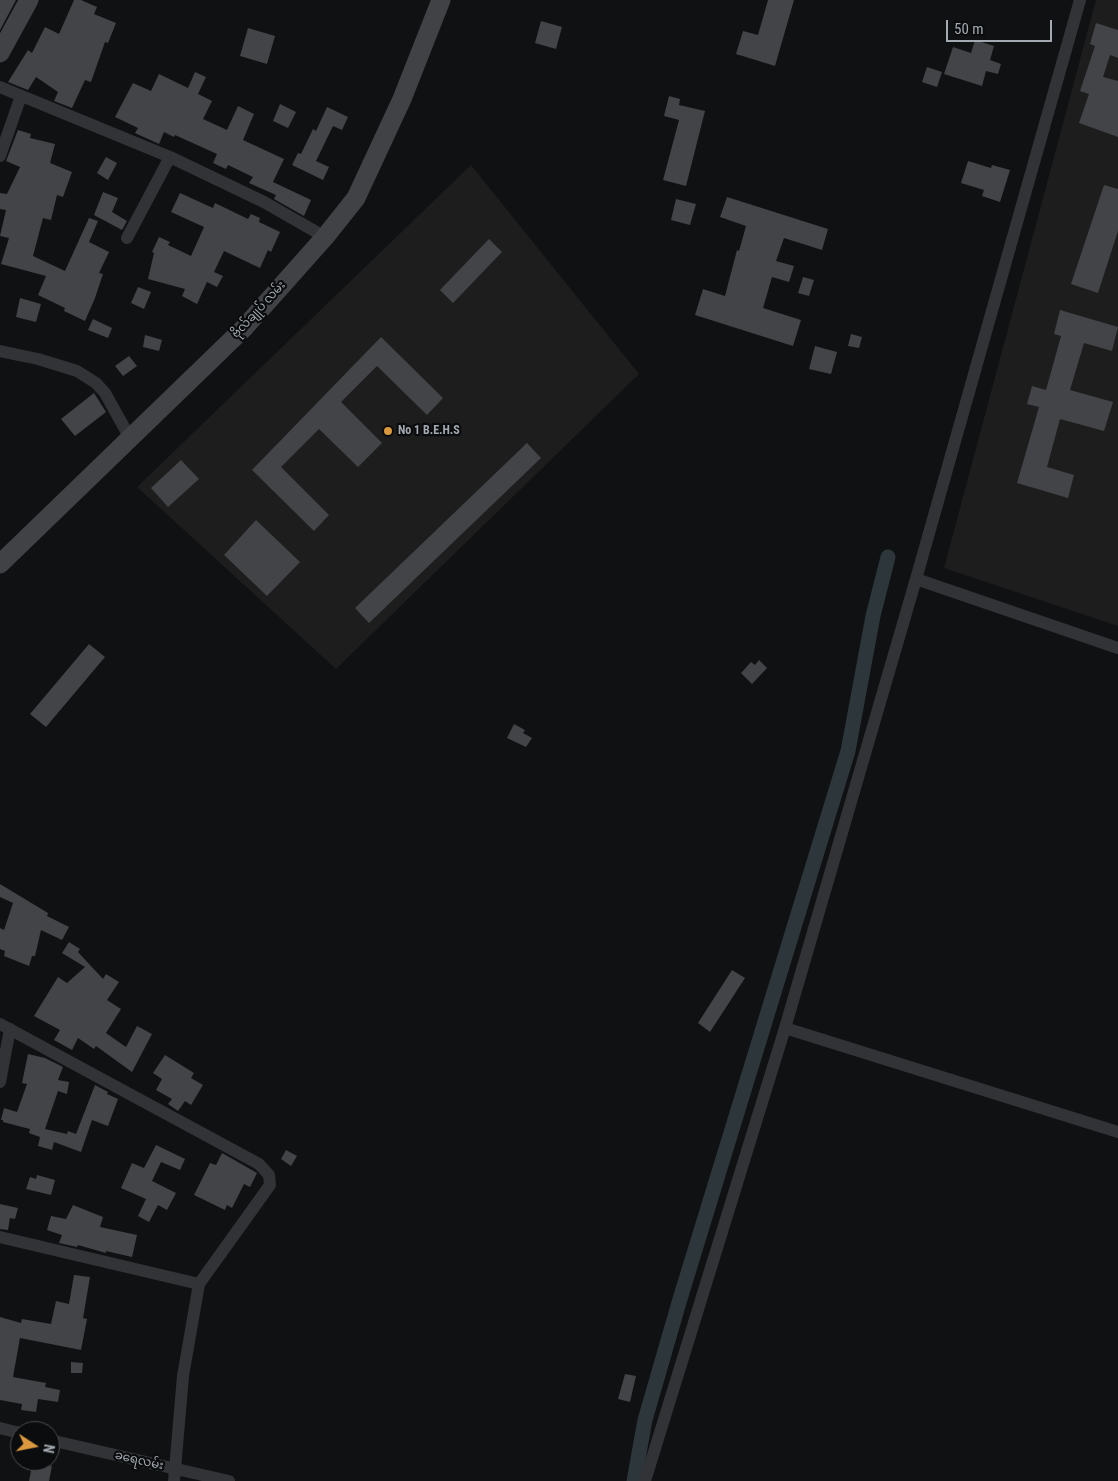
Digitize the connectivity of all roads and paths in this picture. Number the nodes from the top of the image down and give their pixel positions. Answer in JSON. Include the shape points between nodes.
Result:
{"nodes":[{"id":1,"x":29,"y":0,"type":"edge"},
{"id":2,"x":440,"y":0,"type":"edge"},
{"id":3,"x":1080,"y":0,"type":"edge"},
{"id":4,"x":0,"y":52,"type":"edge"},
{"id":5,"x":0,"y":88,"type":"edge"},
{"id":6,"x":21,"y":96,"type":"junction"},
{"id":7,"x":0,"y":156,"type":"edge"},
{"id":8,"x":170,"y":157,"type":"junction"},
{"id":9,"x":325,"y":237,"type":"junction"},
{"id":10,"x":127,"y":238,"type":"dead end"},
{"id":11,"x":0,"y":351,"type":"edge"},
{"id":12,"x":130,"y":438,"type":"junction"},
{"id":13,"x":0,"y":564,"type":"edge"},
{"id":14,"x":916,"y":579,"type":"junction"},
{"id":15,"x":1118,"y":648,"type":"edge"},
{"id":16,"x":5,"y":1027,"type":"edge"},
{"id":17,"x":785,"y":1028,"type":"junction"},
{"id":18,"x":0,"y":1082,"type":"edge"},
{"id":19,"x":1118,"y":1132,"type":"edge"},
{"id":20,"x":0,"y":1236,"type":"edge"},
{"id":21,"x":199,"y":1284,"type":"junction"},
{"id":22,"x":60,"y":1443,"type":"edge"},
{"id":23,"x":175,"y":1475,"type":"edge"},
{"id":24,"x":229,"y":1481,"type":"edge"},
{"id":25,"x":645,"y":1481,"type":"edge"}],
"edges":[{"from":1,"to":4,"type":"main road"},
{"from":2,"to":9,"type":"main road","name":"ဗိုလ်ချုပ် လမ်း","via":[[402,99],[356,198]]},
{"from":3,"to":14,"type":"street"},
{"from":5,"to":6,"type":"street"},
{"from":6,"to":7,"type":"street"},
{"from":6,"to":8,"type":"street"},
{"from":8,"to":9,"type":"street","via":[[264,202]]},
{"from":8,"to":10,"type":"street"},
{"from":9,"to":12,"type":"main road","name":"ဗိုလ်ချုပ် လမ်း","via":[[244,328]]},
{"from":11,"to":12,"type":"street","via":[[77,371],[96,383],[105,392]]},
{"from":12,"to":13,"type":"main road","name":"ဗိုလ်ချုပ် လမ်း"},
{"from":14,"to":15,"type":"street"},
{"from":14,"to":17,"type":"street"},
{"from":16,"to":18,"type":"street"},
{"from":16,"to":21,"type":"street","via":[[259,1164],[269,1174],[270,1185]]},
{"from":17,"to":19,"type":"street"},
{"from":17,"to":25,"type":"street"},
{"from":20,"to":21,"type":"street"},
{"from":21,"to":23,"type":"street","via":[[184,1376]]},
{"from":22,"to":23,"type":"street","name":"ခရေလမ်း"},
{"from":23,"to":24,"type":"street","name":"ခရေလမ်း"}]}
